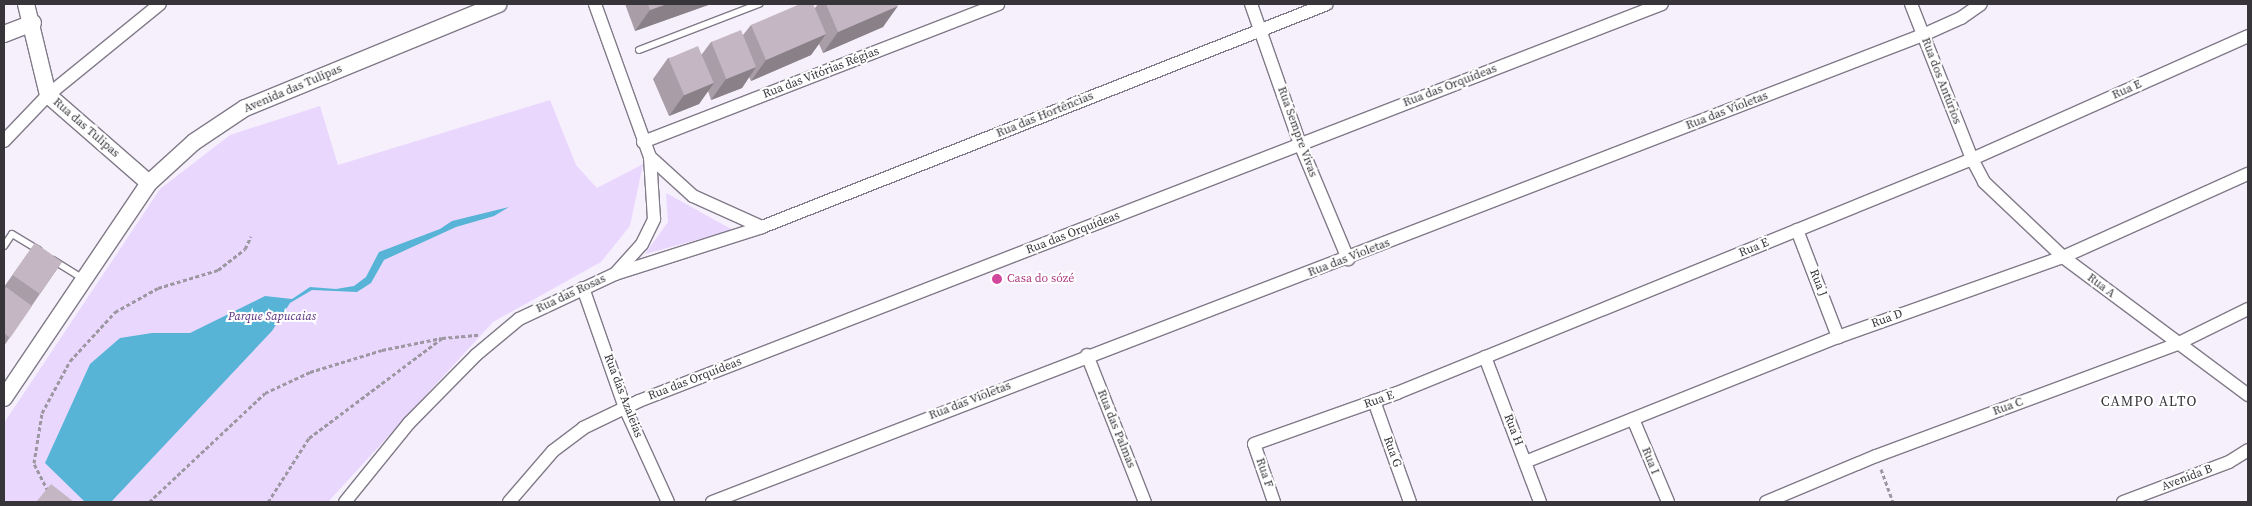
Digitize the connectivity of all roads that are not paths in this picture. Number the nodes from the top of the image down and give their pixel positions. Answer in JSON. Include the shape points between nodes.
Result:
{"nodes":[{"id":1,"x":26,"y":4,"type":"edge"},
{"id":2,"x":160,"y":4,"type":"edge"},
{"id":3,"x":499,"y":4,"type":"edge"},
{"id":4,"x":595,"y":4,"type":"edge"},
{"id":5,"x":759,"y":4,"type":"edge"},
{"id":6,"x":998,"y":4,"type":"edge"},
{"id":7,"x":1251,"y":4,"type":"edge"},
{"id":8,"x":1327,"y":4,"type":"edge"},
{"id":9,"x":1662,"y":4,"type":"edge"},
{"id":10,"x":1911,"y":4,"type":"edge"},
{"id":11,"x":1981,"y":4,"type":"edge"},
{"id":12,"x":32,"y":23,"type":"junction"},
{"id":13,"x":1261,"y":30,"type":"junction"},
{"id":14,"x":4,"y":34,"type":"edge"},
{"id":15,"x":1923,"y":35,"type":"junction"},
{"id":16,"x":2248,"y":36,"type":"edge"},
{"id":17,"x":639,"y":50,"type":"dead end"},
{"id":18,"x":48,"y":95,"type":"junction"},
{"id":19,"x":4,"y":141,"type":"edge"},
{"id":20,"x":643,"y":142,"type":"junction"},
{"id":21,"x":1300,"y":144,"type":"junction"},
{"id":22,"x":650,"y":157,"type":"junction"},
{"id":23,"x":1972,"y":159,"type":"junction"},
{"id":24,"x":2248,"y":174,"type":"edge"},
{"id":25,"x":149,"y":183,"type":"junction"},
{"id":26,"x":762,"y":227,"type":"junction"},
{"id":27,"x":1797,"y":230,"type":"junction"},
{"id":28,"x":4,"y":246,"type":"edge"},
{"id":29,"x":2063,"y":256,"type":"junction"},
{"id":30,"x":1348,"y":259,"type":"junction"},
{"id":31,"x":615,"y":274,"type":"junction"},
{"id":32,"x":84,"y":279,"type":"junction"},
{"id":33,"x":583,"y":288,"type":"junction"},
{"id":34,"x":2248,"y":309,"type":"edge"},
{"id":35,"x":1838,"y":337,"type":"junction"},
{"id":36,"x":2177,"y":344,"type":"junction"},
{"id":37,"x":1087,"y":355,"type":"junction"},
{"id":38,"x":1486,"y":357,"type":"junction"},
{"id":39,"x":2248,"y":395,"type":"edge"},
{"id":40,"x":4,"y":398,"type":"edge"},
{"id":41,"x":1374,"y":402,"type":"junction"},
{"id":42,"x":624,"y":408,"type":"junction"},
{"id":43,"x":1634,"y":420,"type":"junction"},
{"id":44,"x":1254,"y":444,"type":"joint"},
{"id":45,"x":2248,"y":450,"type":"edge"},
{"id":46,"x":1525,"y":462,"type":"junction"},
{"id":47,"x":345,"y":502,"type":"edge"},
{"id":48,"x":509,"y":502,"type":"edge"},
{"id":49,"x":668,"y":502,"type":"edge"},
{"id":50,"x":712,"y":502,"type":"edge"},
{"id":51,"x":1145,"y":502,"type":"edge"},
{"id":52,"x":1274,"y":502,"type":"edge"},
{"id":53,"x":1410,"y":502,"type":"edge"},
{"id":54,"x":1540,"y":502,"type":"edge"},
{"id":55,"x":1668,"y":502,"type":"edge"},
{"id":56,"x":1766,"y":502,"type":"edge"},
{"id":57,"x":2122,"y":502,"type":"edge"}],
"edges":[{"from":1,"to":12,"type":"street","name":"Rua das Tulipas"},
{"from":2,"to":18,"type":"street"},
{"from":3,"to":25,"type":"street","name":"Avenida das Tulipas","via":[[245,108],[194,142]]},
{"from":4,"to":20,"type":"street","name":"Rua das Rosas"},
{"from":5,"to":17,"type":"lane"},
{"from":6,"to":20,"type":"street","name":"Rua das Vitórias Régias"},
{"from":7,"to":13,"type":"street","name":"Rua Sempre Vivas"},
{"from":8,"to":13,"type":"street","name":"Rua das Hortências"},
{"from":9,"to":21,"type":"street","name":"Rua das Orquídeas"},
{"from":10,"to":15,"type":"street","name":"Rua dos Antúrios"},
{"from":11,"to":15,"type":"street","name":"Rua das Violetas","via":[[1961,18]]},
{"from":12,"to":14,"type":"street"},
{"from":12,"to":18,"type":"street","name":"Rua das Tulipas"},
{"from":13,"to":21,"type":"street","name":"Rua Sempre Vivas"},
{"from":13,"to":26,"type":"street","name":"Rua das Hortências"},
{"from":15,"to":23,"type":"street","name":"Rua dos Antúrios"},
{"from":15,"to":30,"type":"street","name":"Rua das Violetas"},
{"from":16,"to":23,"type":"street","name":"Rua E"},
{"from":18,"to":19,"type":"street"},
{"from":18,"to":25,"type":"street","name":"Rua das Tulipas"},
{"from":20,"to":22,"type":"street","name":"Rua das Rosas"},
{"from":21,"to":30,"type":"street","name":"Rua Sempre Vivas"},
{"from":21,"to":42,"type":"street","name":"Rua das Orquídeas"},
{"from":22,"to":26,"type":"street","via":[[693,196]]},
{"from":22,"to":31,"type":"street","name":"Rua das Rosas","via":[[654,219],[642,244]]},
{"from":23,"to":27,"type":"street","name":"Rua E"},
{"from":23,"to":29,"type":"street","name":"Rua A","via":[[1984,182]]},
{"from":24,"to":29,"type":"street","name":"Rua D"},
{"from":25,"to":32,"type":"street","name":"Avenida das Tulipas"},
{"from":26,"to":31,"type":"street","name":"Rua das Hortências"},
{"from":27,"to":35,"type":"street","name":"Rua J"},
{"from":27,"to":38,"type":"street","name":"Rua E"},
{"from":28,"to":32,"type":"lane","via":[[12,234]]},
{"from":29,"to":35,"type":"street","name":"Rua D"},
{"from":29,"to":36,"type":"street","name":"Rua A"},
{"from":30,"to":37,"type":"street","name":"Rua das Violetas"},
{"from":31,"to":33,"type":"street","name":"Rua das Rosas"},
{"from":32,"to":40,"type":"street","name":"Avenida das Tulipas"},
{"from":33,"to":42,"type":"street","name":"Rua das Azaleias"},
{"from":33,"to":47,"type":"street","name":"Rua das Rosas","via":[[519,319],[476,355],[409,423]]},
{"from":34,"to":36,"type":"street","name":"Rua C"},
{"from":35,"to":43,"type":"street","name":"Rua D"},
{"from":36,"to":39,"type":"street","name":"Rua A"},
{"from":36,"to":56,"type":"street","name":"Rua C","via":[[1876,456]]},
{"from":37,"to":50,"type":"street","name":"Rua das Violetas"},
{"from":37,"to":51,"type":"street","name":"Rua das Palmas"},
{"from":38,"to":41,"type":"street","name":"Rua E"},
{"from":38,"to":46,"type":"street","name":"Rua H"},
{"from":41,"to":44,"type":"street","name":"Rua E"},
{"from":41,"to":53,"type":"street","name":"Rua G"},
{"from":42,"to":48,"type":"street","name":"Rua das Orquídeas","via":[[583,428],[553,451]]},
{"from":42,"to":49,"type":"street","name":"Rua das Azaleias"},
{"from":43,"to":46,"type":"street","name":"Rua D"},
{"from":43,"to":55,"type":"street","name":"Rua I"},
{"from":44,"to":52,"type":"street","name":"Rua F"},
{"from":45,"to":57,"type":"street","name":"Avenida B","via":[[2229,462]]},
{"from":46,"to":54,"type":"street","name":"Rua H"}]}
